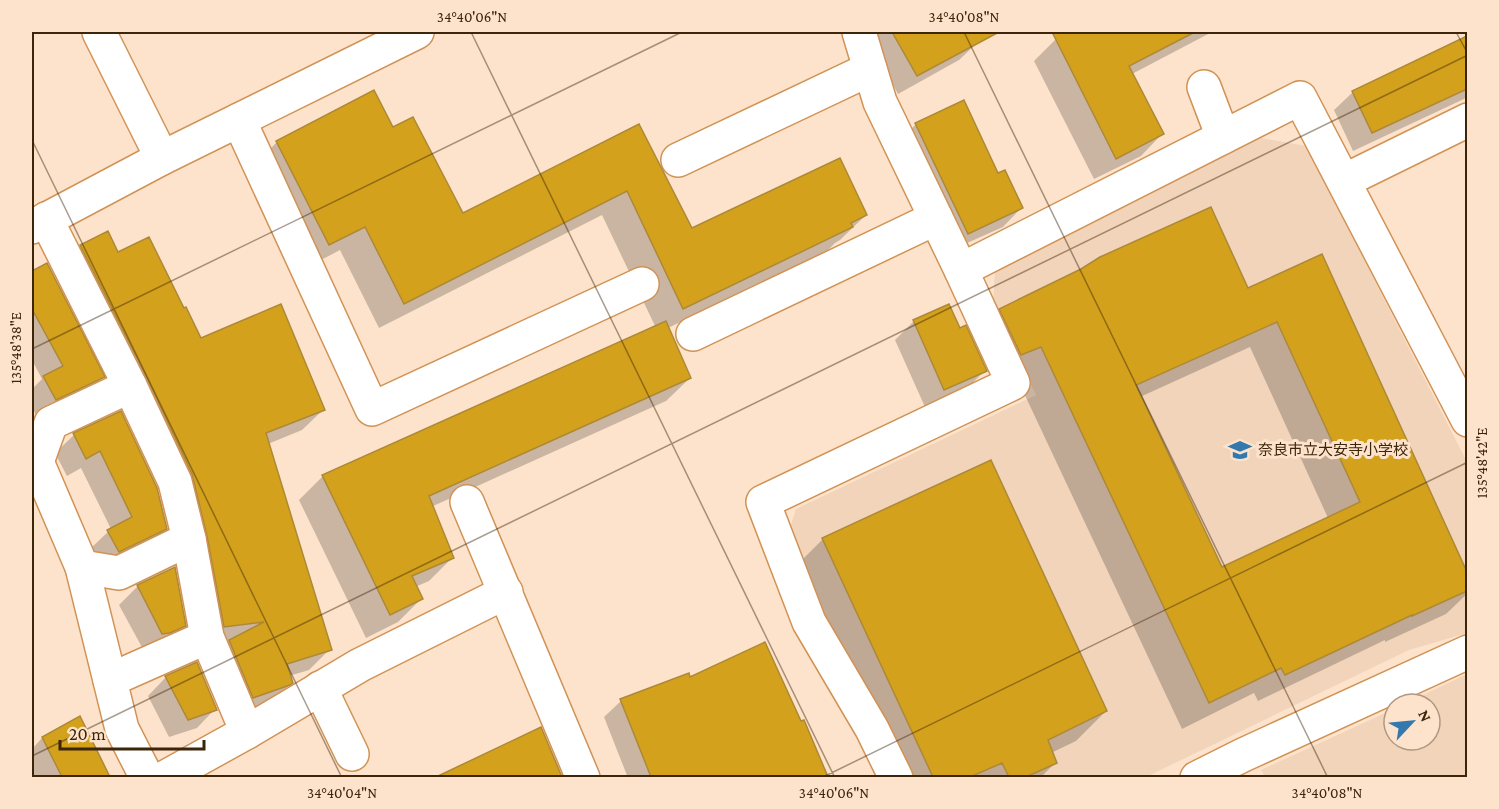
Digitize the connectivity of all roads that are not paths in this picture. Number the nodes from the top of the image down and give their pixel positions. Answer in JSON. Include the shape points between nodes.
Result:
{"nodes":[{"id":1,"x":99,"y":32,"type":"edge"},
{"id":2,"x":859,"y":32,"type":"edge"},
{"id":3,"x":397,"y":36,"type":"edge"},
{"id":4,"x":870,"y":69,"type":"junction"},
{"id":5,"x":1204,"y":87,"type":"dead end"},
{"id":6,"x":239,"y":120,"type":"junction"},
{"id":7,"x":1467,"y":120,"type":"edge"},
{"id":8,"x":1223,"y":137,"type":"junction"},
{"id":9,"x":162,"y":158,"type":"junction"},
{"id":10,"x":678,"y":160,"type":"dead end"},
{"id":11,"x":1344,"y":181,"type":"junction"},
{"id":12,"x":936,"y":218,"type":"junction"},
{"id":13,"x":39,"y":223,"type":"edge"},
{"id":14,"x":961,"y":270,"type":"junction"},
{"id":15,"x":642,"y":284,"type":"dead end"},
{"id":16,"x":693,"y":334,"type":"dead end"},
{"id":17,"x":130,"y":386,"type":"junction"},
{"id":18,"x":1467,"y":420,"type":"edge"},
{"id":19,"x":34,"y":456,"type":"edge"},
{"id":20,"x":467,"y":502,"type":"dead end"},
{"id":21,"x":189,"y":539,"type":"junction"},
{"id":22,"x":82,"y":567,"type":"junction"},
{"id":23,"x":506,"y":592,"type":"junction"},
{"id":24,"x":207,"y":637,"type":"junction"},
{"id":25,"x":1467,"y":652,"type":"edge"},
{"id":26,"x":110,"y":680,"type":"junction"},
{"id":27,"x":320,"y":688,"type":"junction"},
{"id":28,"x":247,"y":732,"type":"junction"},
{"id":29,"x":352,"y":754,"type":"dead end"},
{"id":30,"x":147,"y":777,"type":"edge"},
{"id":31,"x":164,"y":777,"type":"edge"},
{"id":32,"x":583,"y":777,"type":"edge"},
{"id":33,"x":896,"y":777,"type":"edge"},
{"id":34,"x":1197,"y":777,"type":"edge"}],
"edges":[{"from":1,"to":9,"type":"street"},
{"from":2,"to":4,"type":"street"},
{"from":3,"to":6,"type":"street"},
{"from":4,"to":10,"type":"street"},
{"from":4,"to":12,"type":"street","via":[[880,102]]},
{"from":5,"to":8,"type":"street"},
{"from":6,"to":9,"type":"street"},
{"from":6,"to":15,"type":"street","via":[[372,409]]},
{"from":7,"to":11,"type":"street"},
{"from":8,"to":11,"type":"street","via":[[1300,98]]},
{"from":8,"to":14,"type":"street"},
{"from":9,"to":13,"type":"street"},
{"from":11,"to":18,"type":"street"},
{"from":12,"to":14,"type":"street"},
{"from":12,"to":16,"type":"street"},
{"from":13,"to":17,"type":"street"},
{"from":14,"to":33,"type":"street","via":[[1013,383],[763,502],[808,622]]},
{"from":17,"to":19,"type":"street","via":[[51,423]]},
{"from":17,"to":21,"type":"street","via":[[175,482]]},
{"from":19,"to":22,"type":"street"},
{"from":20,"to":23,"type":"street"},
{"from":21,"to":22,"type":"street","via":[[119,573]]},
{"from":21,"to":24,"type":"street"},
{"from":22,"to":26,"type":"street"},
{"from":23,"to":27,"type":"street"},
{"from":23,"to":32,"type":"street","via":[[526,672]]},
{"from":24,"to":26,"type":"street"},
{"from":24,"to":28,"type":"street"},
{"from":25,"to":34,"type":"street"},
{"from":26,"to":30,"type":"street","via":[[122,729]]},
{"from":27,"to":28,"type":"street"},
{"from":27,"to":29,"type":"street"},
{"from":28,"to":31,"type":"street"}]}
